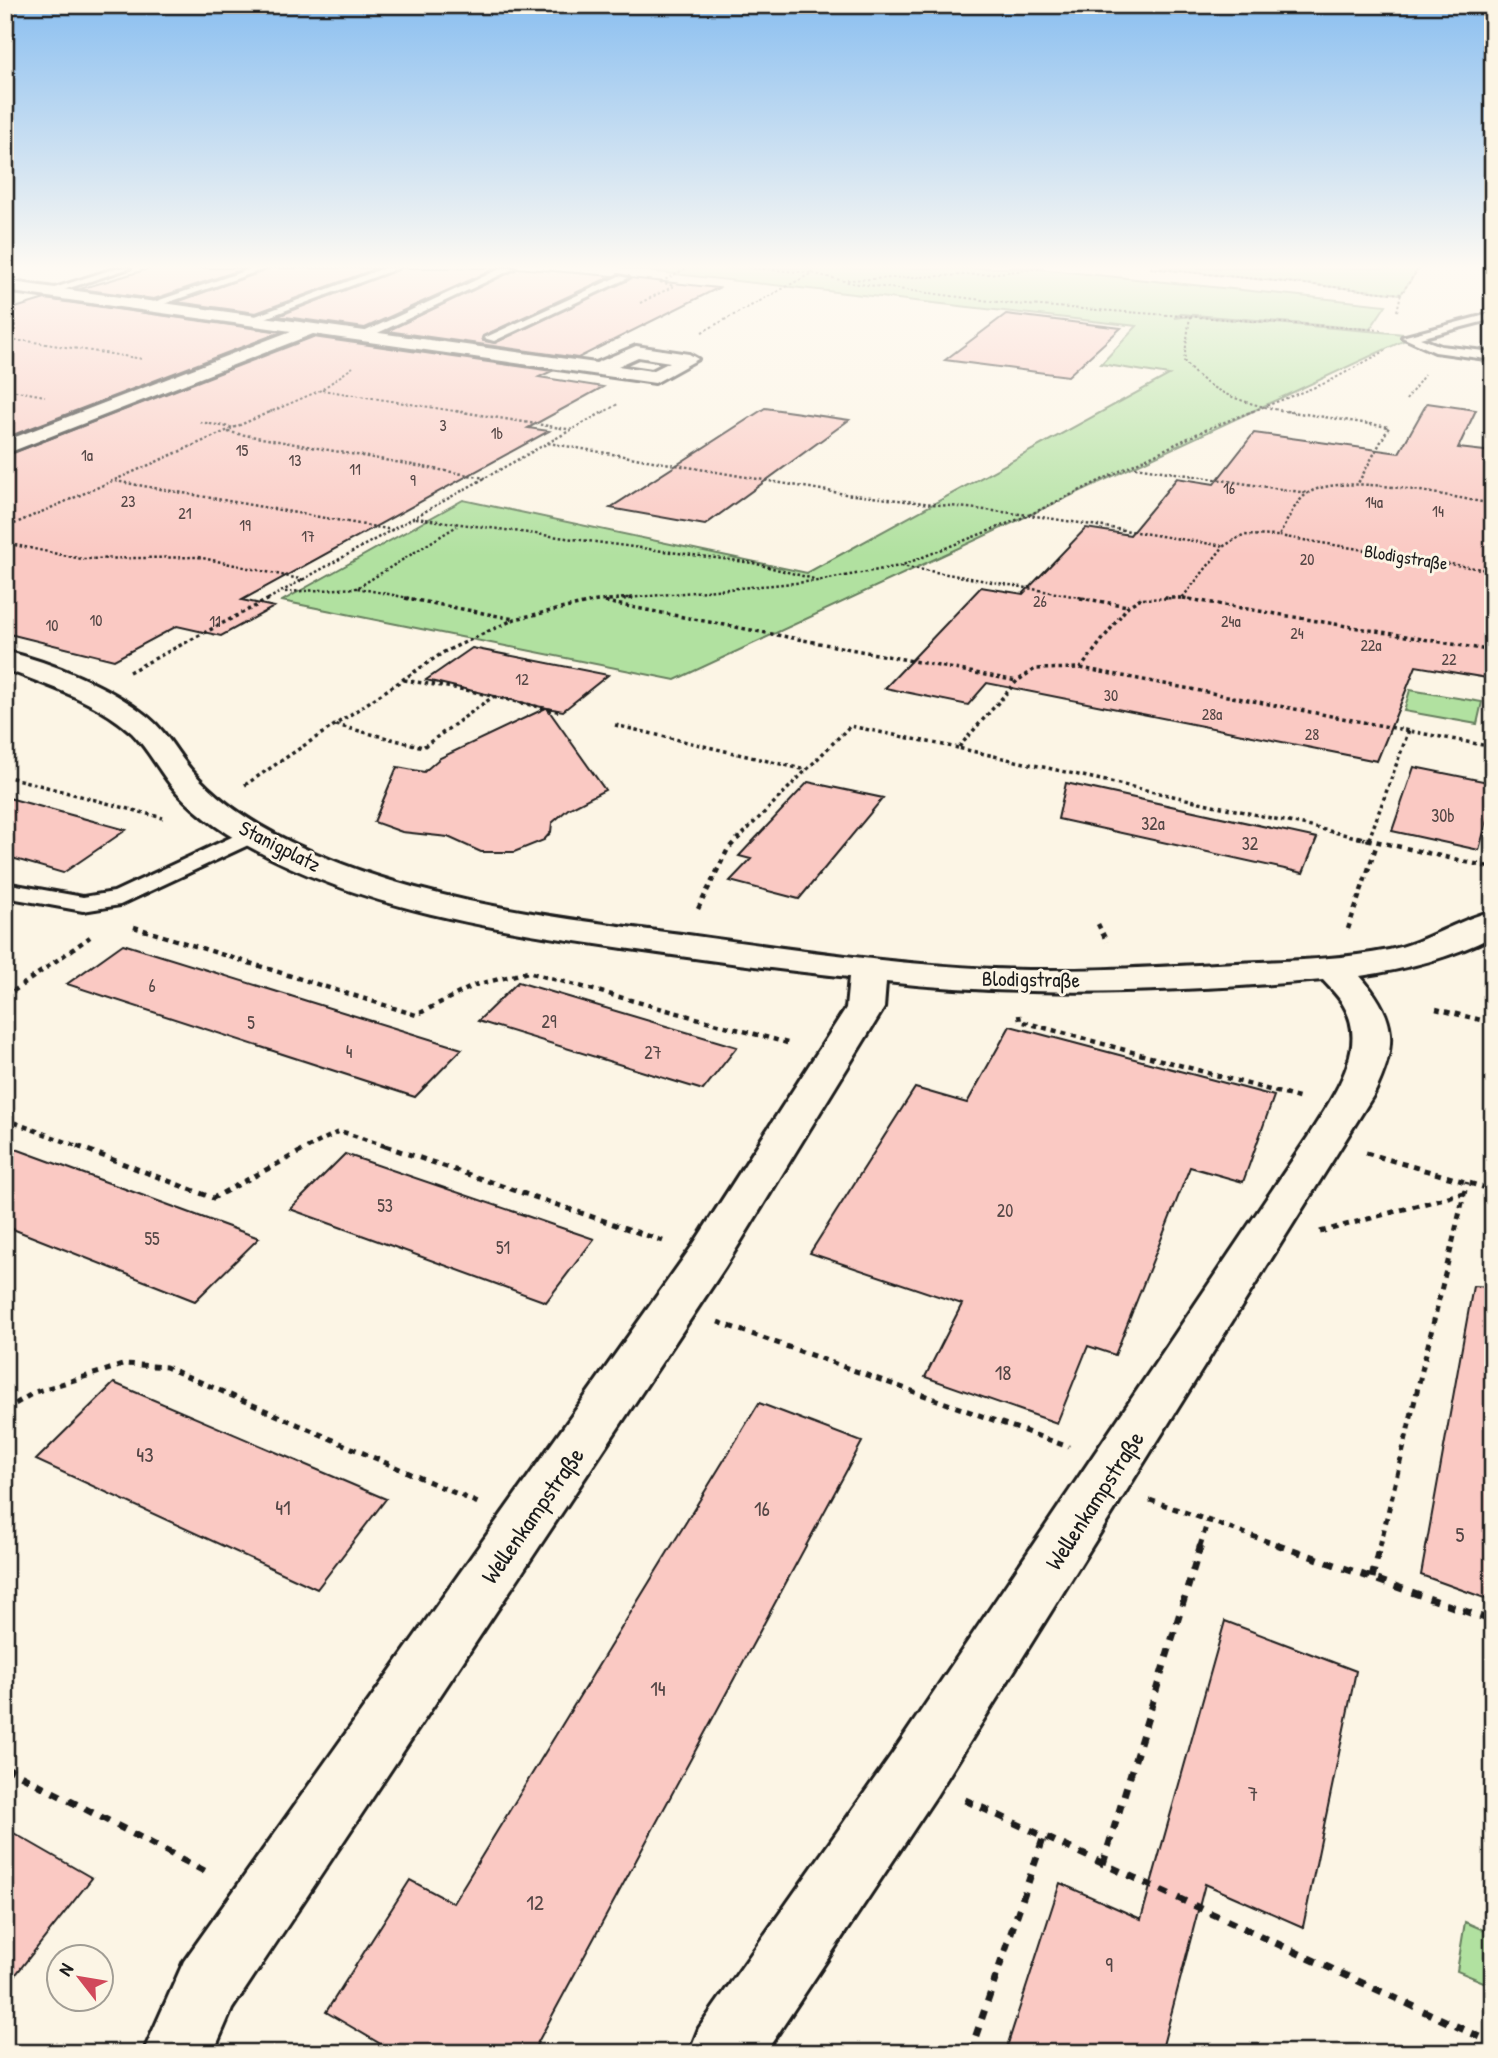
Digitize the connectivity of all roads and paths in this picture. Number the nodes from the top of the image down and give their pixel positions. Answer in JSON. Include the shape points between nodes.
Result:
{"nodes":[{"id":1,"x":222,"y":364,"type":"edge"},
{"id":2,"x":358,"y":364,"type":"edge"},
{"id":3,"x":563,"y":364,"type":"edge"},
{"id":4,"x":608,"y":364,"type":"edge"},
{"id":5,"x":679,"y":364,"type":"edge"},
{"id":6,"x":1186,"y":364,"type":"edge"},
{"id":7,"x":1361,"y":364,"type":"edge"},
{"id":8,"x":598,"y":369,"type":"junction"},
{"id":9,"x":655,"y":377,"type":"junction"},
{"id":10,"x":321,"y":390,"type":"junction"},
{"id":11,"x":1263,"y":406,"type":"junction"},
{"id":12,"x":200,"y":422,"type":"dead end"},
{"id":13,"x":236,"y":428,"type":"junction"},
{"id":14,"x":573,"y":430,"type":"junction"},
{"id":15,"x":227,"y":432,"type":"junction"},
{"id":16,"x":548,"y":443,"type":"junction"},
{"id":17,"x":5,"y":448,"type":"edge"},
{"id":18,"x":1133,"y":466,"type":"junction"},
{"id":19,"x":486,"y":478,"type":"junction"},
{"id":20,"x":115,"y":481,"type":"junction"},
{"id":21,"x":1357,"y":485,"type":"junction"},
{"id":22,"x":1307,"y":493,"type":"junction"},
{"id":23,"x":1493,"y":504,"type":"edge"},
{"id":24,"x":1029,"y":514,"type":"junction"},
{"id":25,"x":415,"y":518,"type":"junction"},
{"id":26,"x":457,"y":526,"type":"junction"},
{"id":27,"x":5,"y":528,"type":"edge"},
{"id":28,"x":393,"y":530,"type":"junction"},
{"id":29,"x":1279,"y":536,"type":"junction"},
{"id":30,"x":5,"y":543,"type":"edge"},
{"id":31,"x":1224,"y":546,"type":"junction"},
{"id":32,"x":900,"y":566,"type":"junction"},
{"id":33,"x":1493,"y":571,"type":"edge"},
{"id":34,"x":303,"y":580,"type":"junction"},
{"id":35,"x":817,"y":580,"type":"junction"},
{"id":36,"x":357,"y":588,"type":"junction"},
{"id":37,"x":281,"y":592,"type":"junction"},
{"id":38,"x":1182,"y":598,"type":"junction"},
{"id":39,"x":597,"y":601,"type":"junction"},
{"id":40,"x":1128,"y":606,"type":"junction"},
{"id":41,"x":515,"y":619,"type":"junction"},
{"id":42,"x":1493,"y":651,"type":"edge"},
{"id":43,"x":5,"y":659,"type":"edge"},
{"id":44,"x":1081,"y":668,"type":"junction"},
{"id":45,"x":403,"y":680,"type":"junction"},
{"id":46,"x":1017,"y":681,"type":"junction"},
{"id":47,"x":87,"y":692,"type":"junction"},
{"id":48,"x":494,"y":696,"type":"junction"},
{"id":49,"x":561,"y":712,"type":"dead end"},
{"id":50,"x":615,"y":724,"type":"dead end"},
{"id":51,"x":335,"y":725,"type":"junction"},
{"id":52,"x":1409,"y":730,"type":"junction"},
{"id":53,"x":961,"y":747,"type":"junction"},
{"id":54,"x":1493,"y":747,"type":"edge"},
{"id":55,"x":806,"y":769,"type":"junction"},
{"id":56,"x":5,"y":776,"type":"edge"},
{"id":57,"x":227,"y":818,"type":"junction"},
{"id":58,"x":1368,"y":841,"type":"junction"},
{"id":59,"x":1377,"y":844,"type":"junction"},
{"id":60,"x":1493,"y":868,"type":"edge"},
{"id":61,"x":5,"y":890,"type":"edge"},
{"id":62,"x":1493,"y":922,"type":"edge"},
{"id":63,"x":127,"y":925,"type":"dead end"},
{"id":64,"x":564,"y":927,"type":"joint"},
{"id":65,"x":680,"y":945,"type":"junction"},
{"id":66,"x":867,"y":969,"type":"junction"},
{"id":67,"x":1333,"y":969,"type":"junction"},
{"id":68,"x":5,"y":986,"type":"edge"},
{"id":69,"x":16,"y":990,"type":"dead end"},
{"id":70,"x":1436,"y":1009,"type":"dead end"},
{"id":71,"x":1020,"y":1021,"type":"dead end"},
{"id":72,"x":1493,"y":1023,"type":"edge"},
{"id":73,"x":834,"y":1056,"type":"junction"},
{"id":74,"x":5,"y":1119,"type":"edge"},
{"id":75,"x":1335,"y":1126,"type":"junction"},
{"id":76,"x":1467,"y":1182,"type":"junction"},
{"id":77,"x":1493,"y":1190,"type":"edge"},
{"id":78,"x":1464,"y":1193,"type":"junction"},
{"id":79,"x":1258,"y":1248,"type":"junction"},
{"id":80,"x":709,"y":1256,"type":"junction"},
{"id":81,"x":674,"y":1307,"type":"junction"},
{"id":82,"x":5,"y":1410,"type":"edge"},
{"id":83,"x":1111,"y":1474,"type":"junction"},
{"id":84,"x":1208,"y":1520,"type":"junction"},
{"id":85,"x":526,"y":1525,"type":"junction"},
{"id":86,"x":1371,"y":1578,"type":"junction"},
{"id":87,"x":1493,"y":1621,"type":"edge"},
{"id":88,"x":5,"y":1767,"type":"edge"},
{"id":89,"x":914,"y":1775,"type":"junction"},
{"id":90,"x":1044,"y":1836,"type":"junction"},
{"id":91,"x":1103,"y":1864,"type":"junction"},
{"id":92,"x":264,"y":1902,"type":"junction"},
{"id":93,"x":1493,"y":2043,"type":"edge"},
{"id":94,"x":177,"y":2053,"type":"edge"},
{"id":95,"x":724,"y":2053,"type":"edge"},
{"id":96,"x":970,"y":2053,"type":"edge"}],
"edges":[{"from":1,"to":17,"type":"street"},
{"from":2,"to":10,"type":"path"},
{"from":3,"to":8,"type":"street"},
{"from":4,"to":8,"type":"street"},
{"from":5,"to":9,"type":"street"},
{"from":6,"to":11,"type":"path","via":[[1197,378]]},
{"from":7,"to":11,"type":"path","via":[[1328,382]]},
{"from":8,"to":9,"type":"street"},
{"from":9,"to":14,"type":"path","via":[[654,383]]},
{"from":10,"to":13,"type":"path"},
{"from":10,"to":14,"type":"path"},
{"from":11,"to":18,"type":"path"},
{"from":11,"to":21,"type":"path","via":[[1389,427]]},
{"from":12,"to":13,"type":"path"},
{"from":13,"to":15,"type":"path"},
{"from":14,"to":16,"type":"path"},
{"from":15,"to":19,"type":"path"},
{"from":15,"to":20,"type":"path"},
{"from":16,"to":19,"type":"path"},
{"from":16,"to":24,"type":"path","via":[[845,494]]},
{"from":18,"to":22,"type":"path"},
{"from":18,"to":24,"type":"path"},
{"from":19,"to":25,"type":"path"},
{"from":20,"to":27,"type":"path"},
{"from":20,"to":28,"type":"path"},
{"from":21,"to":22,"type":"path","via":[[1322,486]]},
{"from":21,"to":23,"type":"path"},
{"from":22,"to":29,"type":"path"},
{"from":24,"to":31,"type":"path"},
{"from":24,"to":32,"type":"path"},
{"from":25,"to":26,"type":"path"},
{"from":25,"to":28,"type":"path"},
{"from":26,"to":35,"type":"path","via":[[529,538],[637,545]]},
{"from":26,"to":36,"type":"path"},
{"from":28,"to":34,"type":"path"},
{"from":29,"to":31,"type":"path","name":"Blodigstraße","via":[[1243,535]]},
{"from":29,"to":33,"type":"path","name":"Blodigstraße"},
{"from":30,"to":34,"type":"path","via":[[82,559],[198,557]]},
{"from":31,"to":38,"type":"path"},
{"from":32,"to":35,"type":"path"},
{"from":32,"to":40,"type":"path"},
{"from":34,"to":37,"type":"path"},
{"from":35,"to":39,"type":"path"},
{"from":36,"to":37,"type":"path"},
{"from":36,"to":41,"type":"path"},
{"from":37,"to":47,"type":"path"},
{"from":38,"to":40,"type":"path","via":[[1142,597]]},
{"from":38,"to":42,"type":"path"},
{"from":39,"to":41,"type":"path"},
{"from":39,"to":46,"type":"path"},
{"from":40,"to":44,"type":"path"},
{"from":41,"to":45,"type":"path","via":[[444,652]]},
{"from":43,"to":47,"type":"street","name":"Stanigplatz"},
{"from":44,"to":46,"type":"path","via":[[1035,669]]},
{"from":44,"to":52,"type":"path"},
{"from":45,"to":48,"type":"path"},
{"from":45,"to":51,"type":"path"},
{"from":46,"to":53,"type":"path"},
{"from":47,"to":57,"type":"street","name":"Stanigplatz","via":[[143,727],[183,780]]},
{"from":48,"to":49,"type":"path"},
{"from":48,"to":51,"type":"path","via":[[423,747]]},
{"from":50,"to":55,"type":"path"},
{"from":51,"to":57,"type":"path","via":[[247,784]]},
{"from":52,"to":54,"type":"path"},
{"from":52,"to":58,"type":"path"},
{"from":53,"to":55,"type":"path","via":[[850,726]]},
{"from":53,"to":58,"type":"path"},
{"from":55,"to":65,"type":"path","via":[[728,849]]},
{"from":56,"to":57,"type":"path","via":[[176,822]]},
{"from":57,"to":61,"type":"lane","via":[[120,898],[83,904]]},
{"from":57,"to":64,"type":"street","name":"Stanigplatz","via":[[305,861],[376,888],[435,904]]},
{"from":58,"to":59,"type":"path"},
{"from":59,"to":60,"type":"path"},
{"from":59,"to":67,"type":"path"},
{"from":62,"to":67,"type":"street","name":"Blodigstraße","via":[[1443,946]]},
{"from":63,"to":73,"type":"path","via":[[416,1015],[475,985],[528,972]]},
{"from":64,"to":65,"type":"street","name":"Blodigstraße"},
{"from":65,"to":66,"type":"street","name":"Blodigstraße"},
{"from":66,"to":67,"type":"street","name":"Blodigstraße","via":[[966,978],[1127,980]]},
{"from":66,"to":73,"type":"street","name":"Wellenkampstraße","via":[[865,1008]]},
{"from":67,"to":75,"type":"street","name":"Wellenkampstraße","via":[[1365,1009],[1373,1038],[1364,1075]]},
{"from":68,"to":69,"type":"path"},
{"from":70,"to":72,"type":"path"},
{"from":71,"to":75,"type":"path"},
{"from":73,"to":80,"type":"street","name":"Wellenkampstraße"},
{"from":74,"to":80,"type":"path","via":[[213,1198],[340,1132]]},
{"from":75,"to":76,"type":"path"},
{"from":75,"to":79,"type":"street","name":"Wellenkampstraße"},
{"from":76,"to":77,"type":"path"},
{"from":76,"to":78,"type":"path"},
{"from":78,"to":79,"type":"path"},
{"from":78,"to":86,"type":"path"},
{"from":79,"to":83,"type":"street","name":"Wellenkampstraße"},
{"from":80,"to":81,"type":"street","name":"Wellenkampstraße"},
{"from":81,"to":83,"type":"path"},
{"from":81,"to":85,"type":"street","name":"Wellenkampstraße"},
{"from":82,"to":85,"type":"path","via":[[35,1392],[126,1364],[166,1367]]},
{"from":83,"to":84,"type":"path"},
{"from":83,"to":89,"type":"street","name":"Wellenkampstraße"},
{"from":84,"to":86,"type":"path"},
{"from":84,"to":91,"type":"path"},
{"from":85,"to":92,"type":"street","name":"Wellenkampstraße"},
{"from":86,"to":87,"type":"path"},
{"from":88,"to":92,"type":"path"},
{"from":89,"to":90,"type":"path"},
{"from":89,"to":95,"type":"street","name":"Wellenkampstraße"},
{"from":90,"to":91,"type":"path"},
{"from":90,"to":96,"type":"path"},
{"from":91,"to":93,"type":"path"},
{"from":92,"to":94,"type":"street","name":"Wellenkampstraße","via":[[208,1985]]}]}
